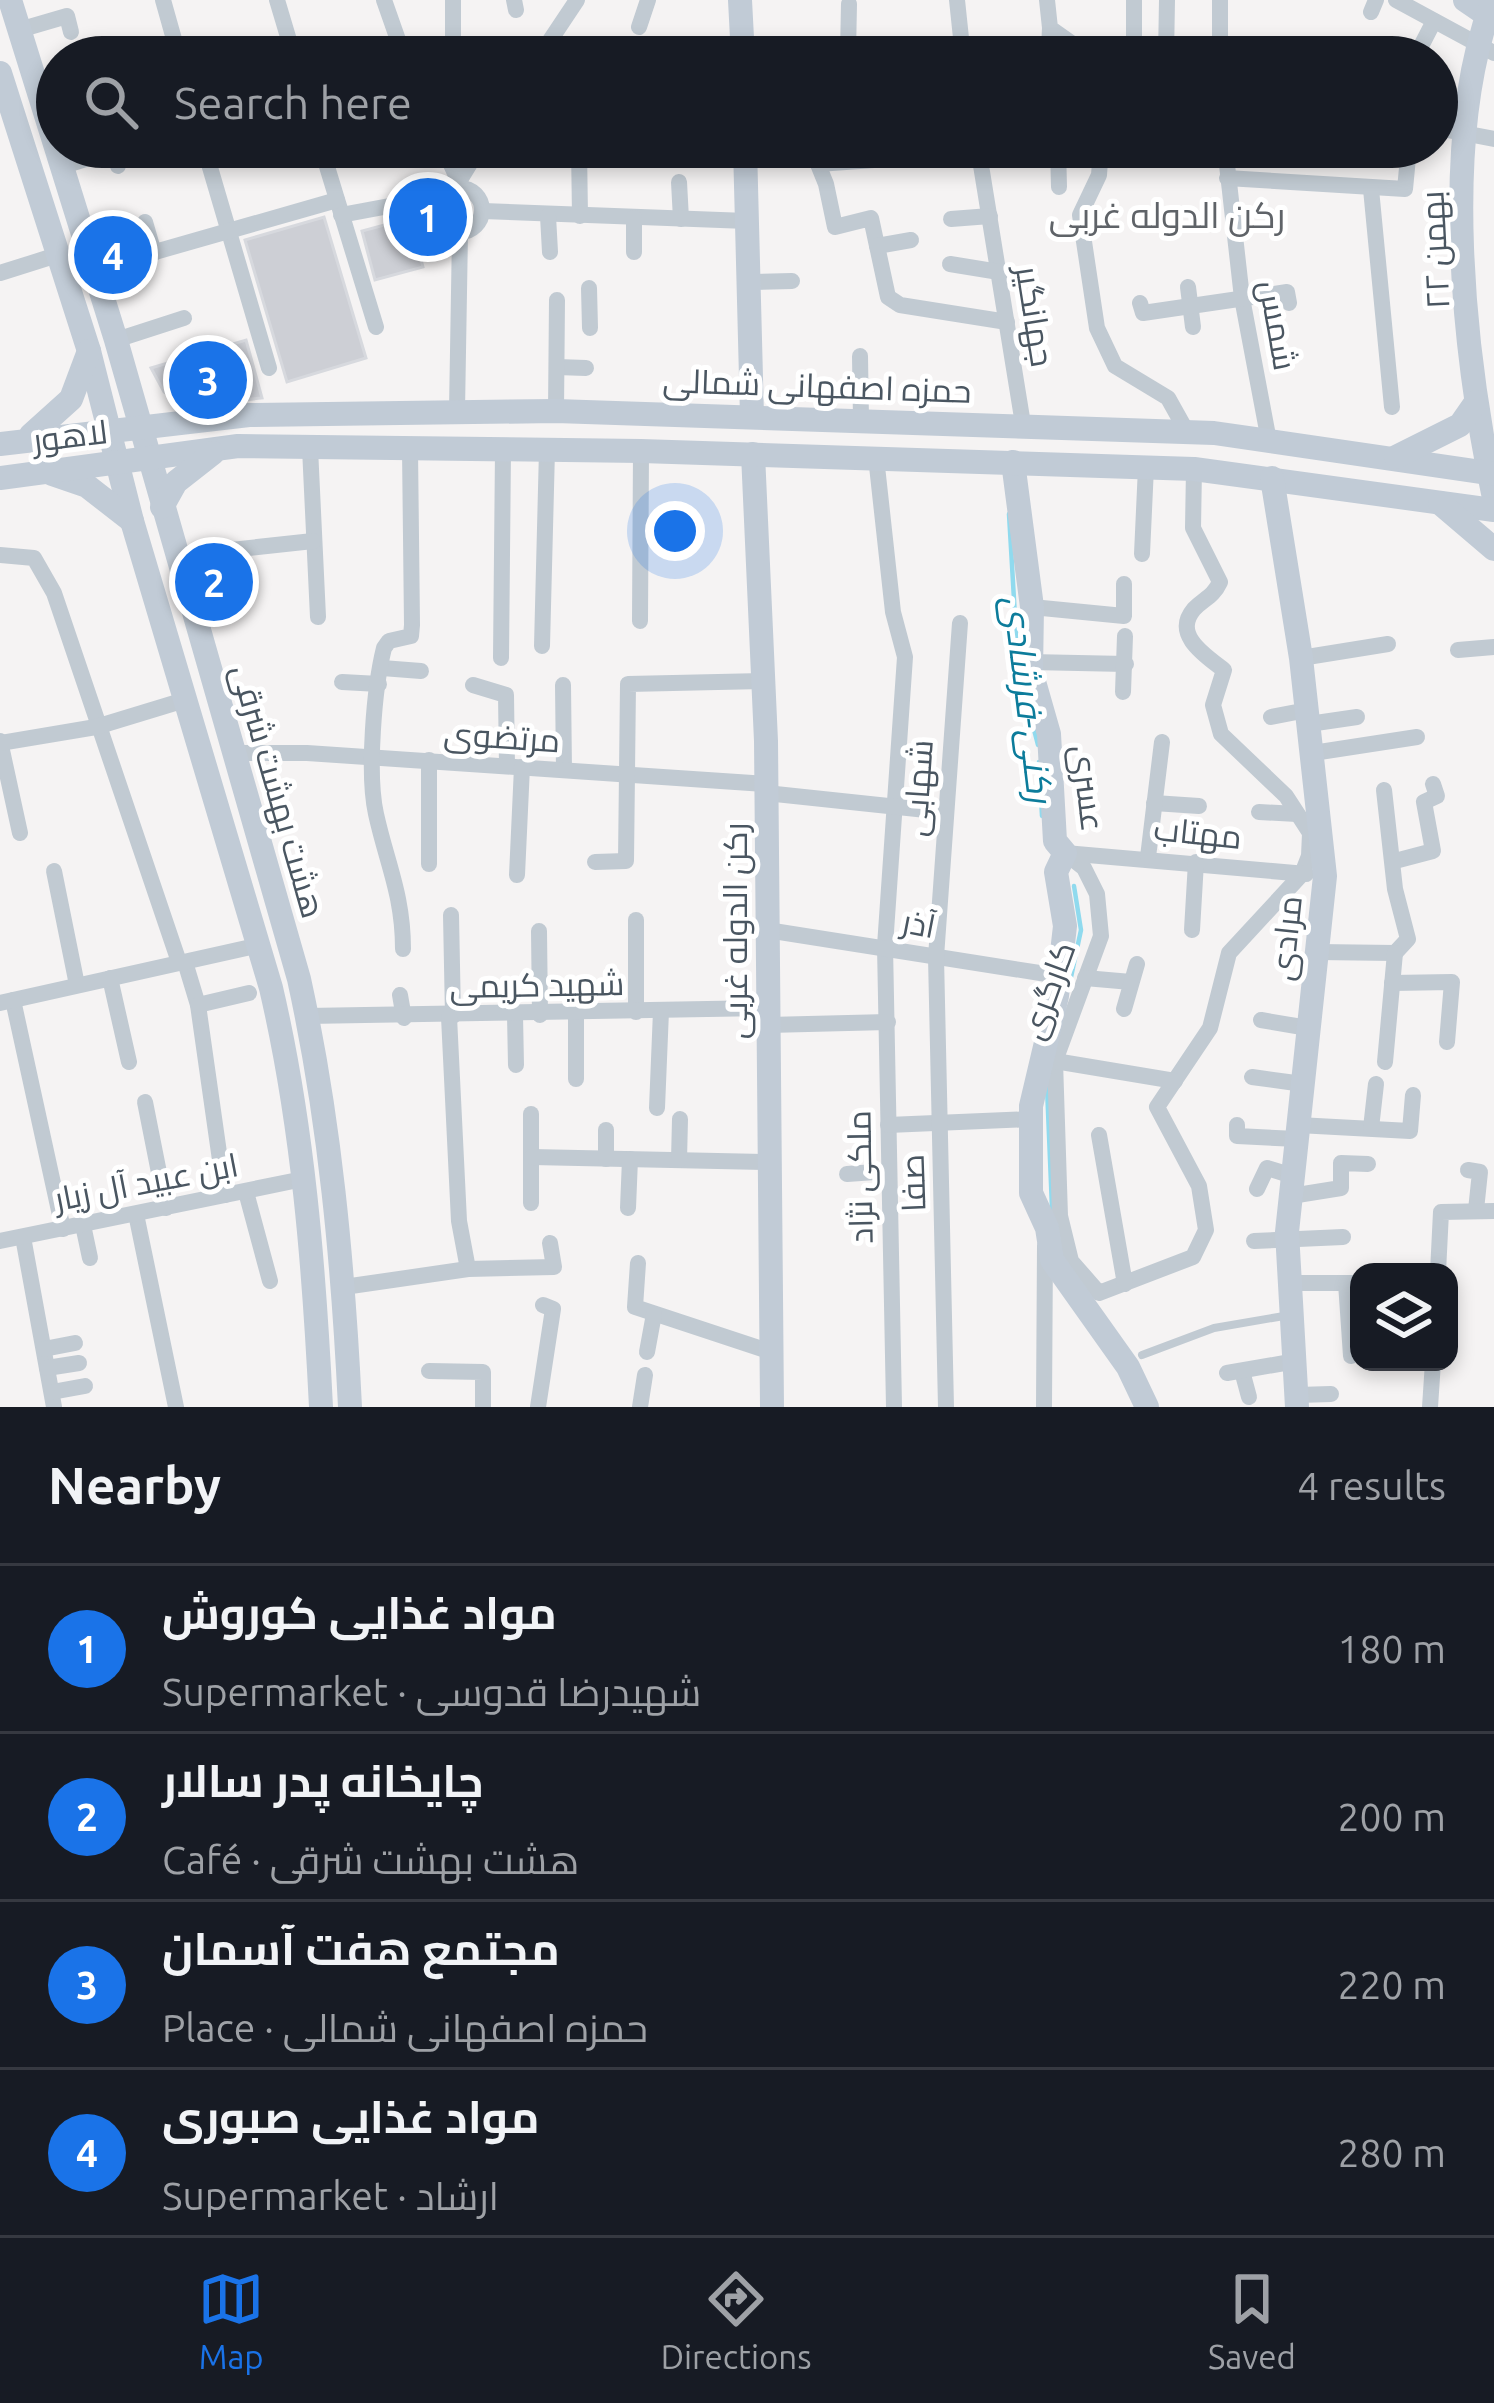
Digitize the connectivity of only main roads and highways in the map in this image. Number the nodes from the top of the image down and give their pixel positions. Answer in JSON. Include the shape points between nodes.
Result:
{"nodes":[{"id":1,"x":10,"y":0,"type":"edge"},
{"id":2,"x":740,"y":0,"type":"edge"},
{"id":3,"x":1465,"y":0,"type":"edge"},
{"id":4,"x":1489,"y":19,"type":"edge"},
{"id":5,"x":742,"y":36,"type":"edge"},
{"id":6,"x":0,"y":73,"type":"edge"},
{"id":7,"x":36,"y":86,"type":"edge"},
{"id":8,"x":61,"y":168,"type":"edge"},
{"id":9,"x":746,"y":168,"type":"edge"},
{"id":10,"x":89,"y":351,"type":"junction"},
{"id":11,"x":1483,"y":355,"type":"edge"},
{"id":12,"x":126,"y":376,"type":"junction"},
{"id":13,"x":1476,"y":402,"type":"junction"},
{"id":14,"x":260,"y":415,"type":"junction"},
{"id":15,"x":752,"y":416,"type":"junction"},
{"id":16,"x":189,"y":418,"type":"junction"},
{"id":17,"x":915,"y":422,"type":"junction"},
{"id":18,"x":971,"y":423,"type":"junction"},
{"id":19,"x":140,"y":424,"type":"junction"},
{"id":20,"x":1494,"y":426,"type":"edge"},
{"id":21,"x":110,"y":428,"type":"junction"},
{"id":22,"x":12,"y":442,"type":"edge"},
{"id":23,"x":262,"y":447,"type":"junction"},
{"id":24,"x":220,"y":448,"type":"junction"},
{"id":25,"x":1367,"y":453,"type":"junction"},
{"id":26,"x":753,"y":454,"type":"junction"},
{"id":27,"x":148,"y":458,"type":"junction"},
{"id":28,"x":1394,"y":458,"type":"junction"},
{"id":29,"x":913,"y":459,"type":"junction"},
{"id":30,"x":960,"y":460,"type":"junction"},
{"id":31,"x":1013,"y":462,"type":"junction"},
{"id":32,"x":120,"y":463,"type":"junction"},
{"id":33,"x":44,"y":472,"type":"junction"},
{"id":34,"x":0,"y":478,"type":"edge"},
{"id":35,"x":1272,"y":478,"type":"junction"},
{"id":36,"x":1492,"y":482,"type":"edge"},
{"id":37,"x":1364,"y":491,"type":"junction"},
{"id":38,"x":1438,"y":502,"type":"junction"},
{"id":39,"x":162,"y":507,"type":"junction"},
{"id":40,"x":1494,"y":510,"type":"edge"},
{"id":41,"x":132,"y":521,"type":"junction"},
{"id":42,"x":1494,"y":549,"type":"edge"},
{"id":43,"x":1298,"y":1401,"type":"edge"},
{"id":44,"x":321,"y":1407,"type":"edge"},
{"id":45,"x":350,"y":1407,"type":"edge"},
{"id":46,"x":772,"y":1407,"type":"edge"},
{"id":47,"x":1147,"y":1407,"type":"edge"}],
"edges":[{"from":1,"to":7,"type":"main road","name":"هشت بهشت شرقی"},
{"from":2,"to":5,"type":"main road"},
{"from":3,"to":4,"type":"main road"},
{"from":4,"to":11,"type":"main road","name":"۲۲ بهمن","via":[[1465,132],[1462,220]]},
{"from":6,"to":10,"type":"main road","name":"هشت بهشت شرقی"},
{"from":8,"to":12,"type":"main road","name":"هشت بهشت شرقی"},
{"from":9,"to":15,"type":"main road"},
{"from":10,"to":21,"type":"main road","name":"هشت بهشت شرقی"},
{"from":10,"to":22,"type":"main road","via":[[54,419]]},
{"from":11,"to":13,"type":"main road","name":"۲۲ بهمن"},
{"from":12,"to":16,"type":"main road"},
{"from":12,"to":19,"type":"main road","name":"هشت بهشت شرقی"},
{"from":13,"to":20,"type":"main road"},
{"from":13,"to":28,"type":"main road","via":[[1460,425]]},
{"from":13,"to":36,"type":"main road","name":"۲۲ بهمن"},
{"from":14,"to":15,"type":"main road","name":"حمزه اصفهانی شمالی"},
{"from":14,"to":16,"type":"main road","name":"حمزه اصفهانی شمالی"},
{"from":14,"to":23,"type":"main road","via":[[253,429]]},
{"from":15,"to":17,"type":"main road","name":"حمزه اصفهانی شمالی"},
{"from":16,"to":19,"type":"main road","name":"حمزه اصفهانی شمالی"},
{"from":17,"to":18,"type":"main road","name":"حمزه اصفهانی شمالی"},
{"from":17,"to":29,"type":"main road","via":[[927,445]]},
{"from":18,"to":25,"type":"main road","name":"حمزه اصفهانی شمالی","via":[[1187,432]]},
{"from":18,"to":30,"type":"main road","via":[[952,437]]},
{"from":19,"to":21,"type":"main road","name":"لاهور"},
{"from":19,"to":27,"type":"main road","name":"هشت بهشت شرقی"},
{"from":21,"to":22,"type":"main road","name":"لاهور"},
{"from":21,"to":32,"type":"main road","name":"هشت بهشت شرقی"},
{"from":23,"to":24,"type":"main road"},
{"from":23,"to":26,"type":"main road"},
{"from":24,"to":27,"type":"main road"},
{"from":24,"to":39,"type":"main road","via":[[184,473]]},
{"from":25,"to":28,"type":"main road","name":"حمزه اصفهانی شمالی"},
{"from":25,"to":37,"type":"main road"},
{"from":26,"to":29,"type":"main road"},
{"from":26,"to":46,"type":"main road","name":"رکن الدوله غربی","via":[[766,789]]},
{"from":27,"to":32,"type":"main road","name":"لاهور"},
{"from":27,"to":39,"type":"main road","name":"هشت بهشت شرقی"},
{"from":28,"to":36,"type":"main road","name":"حمزه اصفهانی شمالی"},
{"from":29,"to":30,"type":"main road"},
{"from":30,"to":31,"type":"main road"},
{"from":31,"to":35,"type":"main road"},
{"from":31,"to":47,"type":"main road","name":"عسری","via":[[1032,607],[1030,662],[1049,734],[1055,841],[1065,853],[1056,872],[1065,926],[1032,1119],[1031,1193],[1052,1261]]},
{"from":32,"to":33,"type":"main road","name":"لاهور"},
{"from":32,"to":41,"type":"main road","name":"هشت بهشت شرقی"},
{"from":33,"to":34,"type":"main road","name":"لاهور"},
{"from":33,"to":41,"type":"main road","via":[[87,486]]},
{"from":35,"to":37,"type":"main road"},
{"from":35,"to":43,"type":"main road","name":"مرادی","via":[[1313,753],[1316,952],[1288,1239]]},
{"from":37,"to":38,"type":"main road"},
{"from":38,"to":40,"type":"main road"},
{"from":38,"to":42,"type":"main road"},
{"from":39,"to":45,"type":"main road","name":"هشت بهشت شرقی","via":[[307,1016],[344,1286]]},
{"from":41,"to":44,"type":"main road","name":"هشت بهشت شرقی","via":[[287,1059]]}]}
